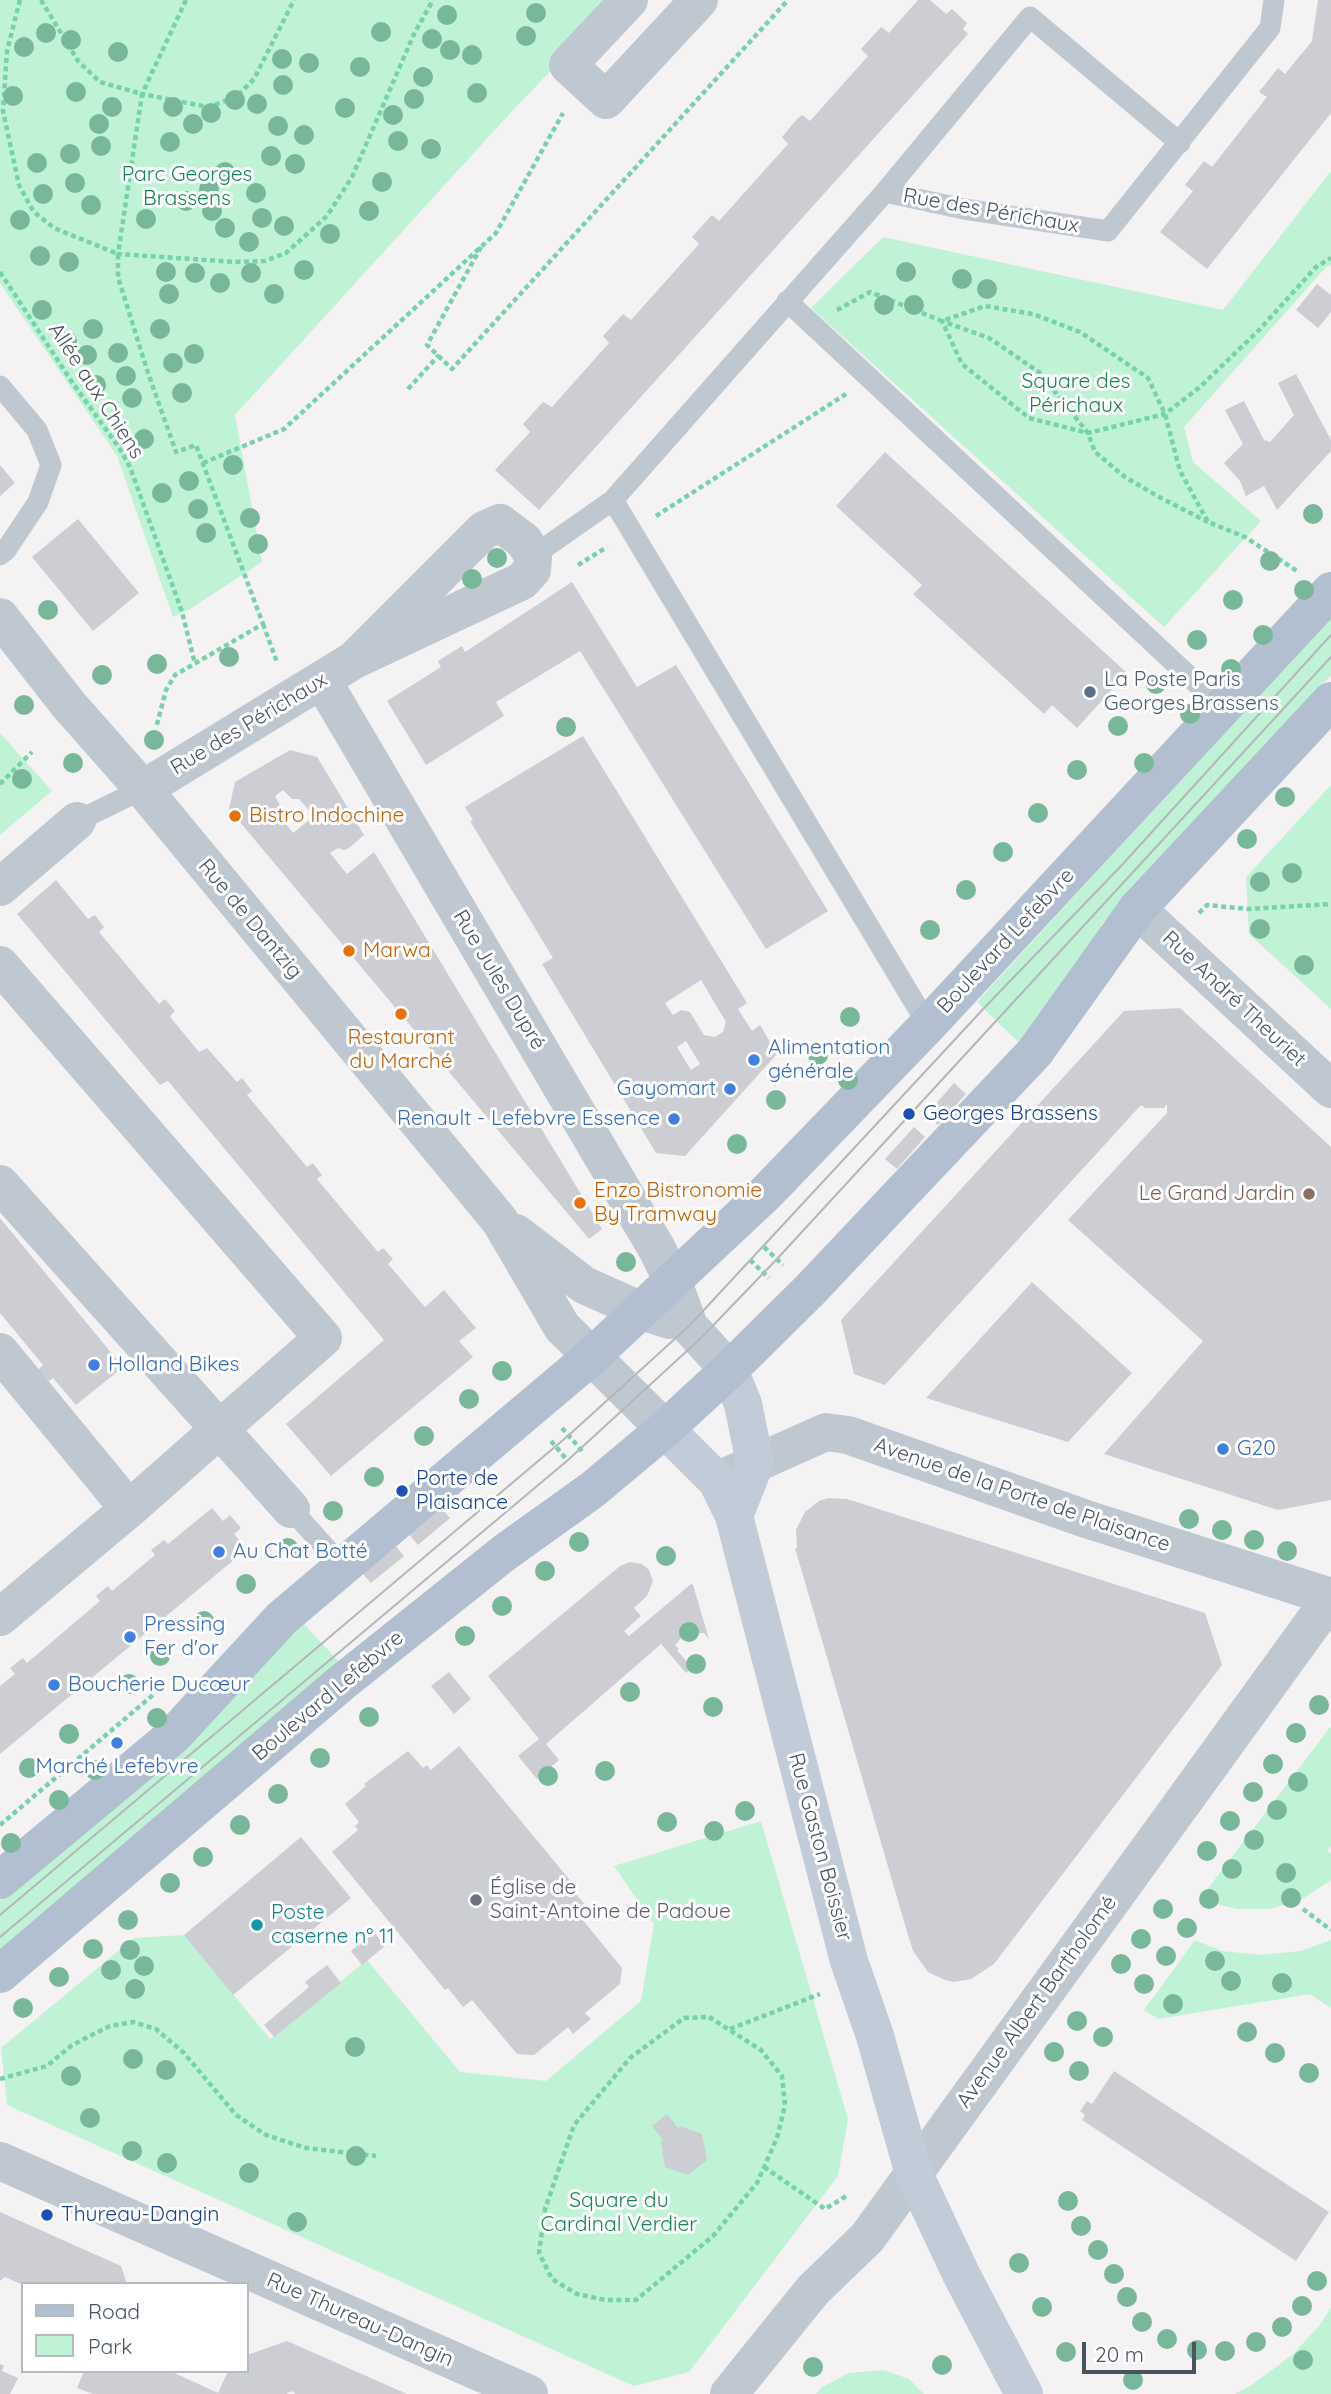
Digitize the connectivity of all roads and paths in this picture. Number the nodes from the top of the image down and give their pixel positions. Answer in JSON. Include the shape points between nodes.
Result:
{"nodes":[{"id":1,"x":20,"y":0,"type":"edge"},
{"id":2,"x":41,"y":0,"type":"edge"},
{"id":3,"x":186,"y":0,"type":"edge"},
{"id":4,"x":294,"y":0,"type":"edge"},
{"id":5,"x":433,"y":0,"type":"edge"},
{"id":6,"x":629,"y":0,"type":"edge"},
{"id":7,"x":699,"y":0,"type":"edge"},
{"id":8,"x":788,"y":0,"type":"edge"},
{"id":9,"x":1274,"y":0,"type":"edge"},
{"id":10,"x":589,"y":85,"type":"junction"},
{"id":11,"x":142,"y":94,"type":"junction"},
{"id":12,"x":1180,"y":143,"type":"junction"},
{"id":13,"x":885,"y":192,"type":"junction"},
{"id":14,"x":481,"y":247,"type":"junction"},
{"id":15,"x":118,"y":254,"type":"junction"},
{"id":16,"x":1331,"y":258,"type":"edge"},
{"id":17,"x":0,"y":272,"type":"edge"},
{"id":18,"x":787,"y":301,"type":"junction"},
{"id":19,"x":942,"y":321,"type":"junction"},
{"id":20,"x":812,"y":324,"type":"junction"},
{"id":21,"x":439,"y":355,"type":"junction"},
{"id":22,"x":870,"y":379,"type":"junction"},
{"id":23,"x":0,"y":386,"type":"edge"},
{"id":24,"x":408,"y":389,"type":"dead end"},
{"id":25,"x":1165,"y":414,"type":"junction"},
{"id":26,"x":1088,"y":433,"type":"junction"},
{"id":27,"x":203,"y":463,"type":"junction"},
{"id":28,"x":613,"y":500,"type":"junction"},
{"id":29,"x":1208,"y":522,"type":"junction"},
{"id":30,"x":632,"y":531,"type":"junction"},
{"id":31,"x":0,"y":555,"type":"edge"},
{"id":32,"x":533,"y":556,"type":"junction"},
{"id":33,"x":578,"y":565,"type":"dead end"},
{"id":34,"x":1318,"y":583,"type":"edge"},
{"id":35,"x":0,"y":617,"type":"edge"},
{"id":36,"x":263,"y":624,"type":"junction"},
{"id":37,"x":354,"y":660,"type":"junction"},
{"id":38,"x":194,"y":664,"type":"junction"},
{"id":39,"x":278,"y":666,"type":"dead end"},
{"id":40,"x":322,"y":680,"type":"junction"},
{"id":41,"x":1331,"y":701,"type":"edge"},
{"id":42,"x":1223,"y":708,"type":"junction"},
{"id":43,"x":156,"y":728,"type":"dead end"},
{"id":44,"x":32,"y":752,"type":"dead end"},
{"id":45,"x":0,"y":784,"type":"edge"},
{"id":46,"x":143,"y":789,"type":"junction"},
{"id":47,"x":77,"y":821,"type":"joint"},
{"id":48,"x":0,"y":887,"type":"edge"},
{"id":49,"x":1331,"y":904,"type":"edge"},
{"id":50,"x":1137,"y":909,"type":"junction"},
{"id":51,"x":1198,"y":914,"type":"dead end"},
{"id":52,"x":0,"y":965,"type":"edge"},
{"id":53,"x":928,"y":1025,"type":"junction"},
{"id":54,"x":1331,"y":1089,"type":"edge"},
{"id":55,"x":0,"y":1184,"type":"edge"},
{"id":56,"x":500,"y":1221,"type":"junction"},
{"id":57,"x":738,"y":1237,"type":"junction"},
{"id":58,"x":673,"y":1282,"type":"junction"},
{"id":59,"x":793,"y":1288,"type":"junction"},
{"id":60,"x":642,"y":1311,"type":"junction"},
{"id":61,"x":689,"y":1326,"type":"junction"},
{"id":62,"x":0,"y":1352,"type":"edge"},
{"id":63,"x":591,"y":1357,"type":"junction"},
{"id":64,"x":729,"y":1370,"type":"junction"},
{"id":65,"x":542,"y":1417,"type":"junction"},
{"id":66,"x":665,"y":1429,"type":"junction"},
{"id":67,"x":219,"y":1431,"type":"junction"},
{"id":68,"x":755,"y":1463,"type":"junction"},
{"id":69,"x":590,"y":1474,"type":"junction"},
{"id":70,"x":717,"y":1481,"type":"junction"},
{"id":71,"x":291,"y":1508,"type":"joint"},
{"id":72,"x":129,"y":1509,"type":"junction"},
{"id":73,"x":734,"y":1516,"type":"junction"},
{"id":74,"x":343,"y":1567,"type":"junction"},
{"id":75,"x":1331,"y":1597,"type":"edge"},
{"id":76,"x":0,"y":1617,"type":"edge"},
{"id":77,"x":0,"y":1880,"type":"edge"},
{"id":78,"x":1303,"y":1909,"type":"dead end"},
{"id":79,"x":1331,"y":1930,"type":"edge"},
{"id":80,"x":0,"y":1973,"type":"edge"},
{"id":81,"x":821,"y":1994,"type":"dead end"},
{"id":82,"x":730,"y":2029,"type":"junction"},
{"id":83,"x":0,"y":2079,"type":"edge"},
{"id":84,"x":376,"y":2156,"type":"dead end"},
{"id":85,"x":0,"y":2161,"type":"edge"},
{"id":86,"x":764,"y":2167,"type":"junction"},
{"id":87,"x":915,"y":2174,"type":"junction"},
{"id":88,"x":840,"y":2200,"type":"dead end"},
{"id":89,"x":529,"y":2394,"type":"edge"},
{"id":90,"x":729,"y":2394,"type":"edge"},
{"id":91,"x":1024,"y":2394,"type":"edge"}],
"edges":[{"from":1,"to":15,"type":"path","via":[[7,51],[3,111],[19,185],[33,211],[54,228]]},
{"from":2,"to":11,"type":"path","via":[[78,61],[100,82]]},
{"from":3,"to":11,"type":"path"},
{"from":4,"to":11,"type":"path","via":[[254,79],[236,97],[208,107]]},
{"from":5,"to":15,"type":"path","via":[[352,177],[327,216],[286,253],[265,261],[236,262]]},
{"from":6,"to":10,"type":"street","via":[[568,65]]},
{"from":7,"to":10,"type":"street","via":[[606,100]]},
{"from":8,"to":21,"type":"path","via":[[452,369]]},
{"from":9,"to":12,"type":"lane","name":"Rue des Périchaux","via":[[1270,28]]},
{"from":10,"to":14,"type":"path","via":[[562,114],[496,233]]},
{"from":11,"to":15,"type":"path"},
{"from":12,"to":13,"type":"lane","name":"Rue des Périchaux","via":[[1108,231]]},
{"from":12,"to":13,"type":"lane","via":[[1030,17]]},
{"from":13,"to":18,"type":"lane","name":"Rue des Périchaux"},
{"from":14,"to":21,"type":"path","via":[[427,345]]},
{"from":14,"to":27,"type":"path","via":[[284,429]]},
{"from":15,"to":27,"type":"path","via":[[118,277],[176,452],[196,445]]},
{"from":16,"to":25,"type":"path","via":[[1315,268],[1200,387]]},
{"from":17,"to":38,"type":"path","name":"Allée aux Chiens","via":[[130,467],[183,612]]},
{"from":18,"to":20,"type":"lane"},
{"from":18,"to":28,"type":"lane","name":"Rue des Périchaux"},
{"from":19,"to":20,"type":"path","via":[[870,292]]},
{"from":19,"to":25,"type":"path","via":[[985,306],[1033,314],[1080,332],[1147,377]]},
{"from":19,"to":26,"type":"path","via":[[989,338],[1039,372]]},
{"from":19,"to":26,"type":"path","via":[[962,364],[1029,418]]},
{"from":20,"to":22,"type":"lane"},
{"from":21,"to":24,"type":"path"},
{"from":22,"to":30,"type":"path"},
{"from":22,"to":42,"type":"lane"},
{"from":23,"to":31,"type":"lane","via":[[37,430],[51,465],[38,502]]},
{"from":25,"to":26,"type":"path"},
{"from":25,"to":29,"type":"path","via":[[1180,471]]},
{"from":26,"to":29,"type":"path","via":[[1095,452],[1125,477]]},
{"from":27,"to":36,"type":"path"},
{"from":28,"to":30,"type":"lane"},
{"from":28,"to":32,"type":"lane","name":"Rue des Périchaux"},
{"from":29,"to":34,"type":"path","via":[[1245,537]]},
{"from":30,"to":33,"type":"path"},
{"from":30,"to":53,"type":"lane"},
{"from":32,"to":37,"type":"street","name":"Rue des Périchaux","via":[[532,570],[522,582]]},
{"from":32,"to":37,"type":"street","name":"Rue des Périchaux","via":[[524,541],[500,523],[484,530]]},
{"from":34,"to":42,"type":"main road","name":"Boulevard Lefebvre"},
{"from":35,"to":46,"type":"street","name":"Rue de Dantzig"},
{"from":36,"to":38,"type":"path"},
{"from":36,"to":39,"type":"path"},
{"from":37,"to":40,"type":"street","name":"Rue des Périchaux"},
{"from":38,"to":43,"type":"path","via":[[175,675],[166,690]]},
{"from":40,"to":46,"type":"street","name":"Rue des Périchaux"},
{"from":40,"to":58,"type":"street","name":"Rue Jules Dupré"},
{"from":41,"to":50,"type":"main road","name":"Boulevard Lefebvre"},
{"from":42,"to":53,"type":"main road","name":"Boulevard Lefebvre"},
{"from":44,"to":45,"type":"path"},
{"from":46,"to":47,"type":"lane"},
{"from":46,"to":56,"type":"street","name":"Rue de Dantzig"},
{"from":47,"to":48,"type":"street"},
{"from":49,"to":51,"type":"path","via":[[1247,909],[1206,905]]},
{"from":50,"to":54,"type":"street","name":"Rue André Theuriet"},
{"from":50,"to":59,"type":"main road","name":"Boulevard Lefebvre","via":[[1035,1052]]},
{"from":52,"to":67,"type":"street","via":[[323,1338]]},
{"from":53,"to":57,"type":"main road","name":"Boulevard Lefebvre","via":[[764,1195]]},
{"from":55,"to":67,"type":"street"},
{"from":56,"to":60,"type":"street","name":"Rue de Dantzig","via":[[584,1285]]},
{"from":56,"to":63,"type":"street","name":"Rue de Dantzig","via":[[562,1327]]},
{"from":57,"to":58,"type":"main road","name":"Boulevard Lefebvre"},
{"from":57,"to":59,"type":"path"},
{"from":57,"to":59,"type":"path"},
{"from":58,"to":60,"type":"main road","name":"Boulevard Lefebvre"},
{"from":58,"to":61,"type":"street"},
{"from":59,"to":64,"type":"main road","name":"Boulevard Lefebvre"},
{"from":60,"to":61,"type":"street","name":"Rue de Dantzig"},
{"from":60,"to":63,"type":"main road","name":"Boulevard Lefebvre"},
{"from":61,"to":64,"type":"street"},
{"from":62,"to":72,"type":"street"},
{"from":63,"to":65,"type":"main road","name":"Boulevard Lefebvre"},
{"from":63,"to":66,"type":"street"},
{"from":64,"to":66,"type":"main road","name":"Boulevard Lefebvre"},
{"from":64,"to":68,"type":"main road","via":[[743,1404]]},
{"from":65,"to":69,"type":"path"},
{"from":65,"to":69,"type":"path"},
{"from":65,"to":74,"type":"main road","name":"Boulevard Lefebvre"},
{"from":66,"to":69,"type":"main road","name":"Boulevard Lefebvre"},
{"from":66,"to":70,"type":"main road","name":"Rue Gaston Boissier"},
{"from":67,"to":71,"type":"street"},
{"from":67,"to":72,"type":"street"},
{"from":68,"to":70,"type":"street","name":"Avenue de la Porte de Plaisance"},
{"from":68,"to":73,"type":"main road"},
{"from":68,"to":75,"type":"street","name":"Avenue de la Porte de Plaisance","via":[[826,1432],[848,1435],[1086,1519]]},
{"from":69,"to":80,"type":"main road","name":"Boulevard Lefebvre","via":[[504,1552],[340,1684]]},
{"from":70,"to":73,"type":"main road","name":"Rue Gaston Boissier"},
{"from":71,"to":74,"type":"lane"},
{"from":72,"to":76,"type":"street"},
{"from":73,"to":87,"type":"main road","name":"Rue Gaston Boissier","via":[[849,1961]]},
{"from":74,"to":77,"type":"main road","name":"Boulevard Lefebvre","via":[[282,1618],[173,1736]]},
{"from":75,"to":87,"type":"street","name":"Avenue Albert Bartholomé"},
{"from":78,"to":79,"type":"path"},
{"from":81,"to":82,"type":"path"},
{"from":82,"to":86,"type":"path","via":[[761,2050],[782,2076],[785,2105]]},
{"from":82,"to":86,"type":"path","via":[[709,2017],[684,2018],[623,2067],[574,2125],[545,2209],[539,2253],[552,2279],[577,2294],[636,2300],[713,2236],[757,2183]]},
{"from":83,"to":84,"type":"path","via":[[47,2066],[72,2045],[110,2026],[133,2022],[156,2029],[184,2053],[236,2115],[266,2135],[306,2148]]},
{"from":85,"to":89,"type":"street","name":"Rue Thureau-Dangin"},
{"from":86,"to":88,"type":"path","via":[[825,2209]]},
{"from":87,"to":90,"type":"street","name":"Avenue Albert Bartholomé","via":[[867,2238],[813,2290]]},
{"from":87,"to":91,"type":"main road","name":"Rue Gaston Boissier"}]}
